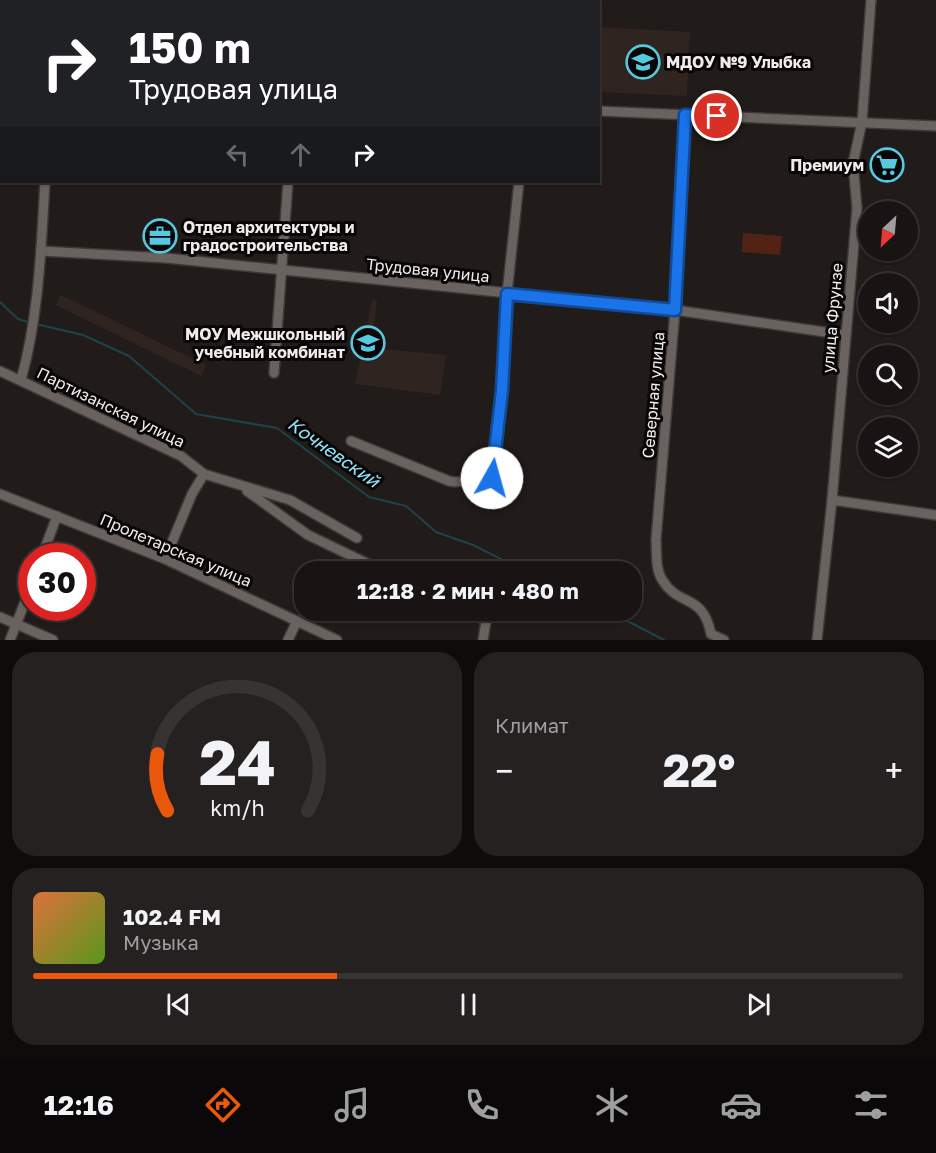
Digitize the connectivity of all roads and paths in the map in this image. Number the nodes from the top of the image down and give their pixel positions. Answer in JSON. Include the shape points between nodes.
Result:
{"nodes":[{"id":1,"x":871,"y":0,"type":"edge"},
{"id":2,"x":600,"y":111,"type":"edge"},
{"id":3,"x":685,"y":115,"type":"junction"},
{"id":4,"x":862,"y":122,"type":"junction"},
{"id":5,"x":936,"y":126,"type":"edge"},
{"id":6,"x":45,"y":183,"type":"edge"},
{"id":7,"x":288,"y":183,"type":"edge"},
{"id":8,"x":519,"y":183,"type":"edge"},
{"id":9,"x":41,"y":250,"type":"junction"},
{"id":10,"x":281,"y":269,"type":"junction"},
{"id":11,"x":507,"y":294,"type":"junction"},
{"id":12,"x":675,"y":310,"type":"junction"},
{"id":13,"x":845,"y":335,"type":"junction"},
{"id":14,"x":0,"y":371,"type":"edge"},
{"id":15,"x":274,"y":373,"type":"dead end"},
{"id":16,"x":21,"y":380,"type":"junction"},
{"id":17,"x":351,"y":441,"type":"dead end"},
{"id":18,"x":204,"y":474,"type":"junction"},
{"id":19,"x":492,"y":478,"type":"junction"},
{"id":20,"x":240,"y":486,"type":"junction"},
{"id":21,"x":501,"y":492,"type":"dead end"},
{"id":22,"x":0,"y":494,"type":"edge"},
{"id":23,"x":832,"y":500,"type":"junction"},
{"id":24,"x":936,"y":515,"type":"edge"},
{"id":25,"x":57,"y":516,"type":"junction"},
{"id":26,"x":357,"y":538,"type":"dead end"},
{"id":27,"x":47,"y":543,"type":"edge"},
{"id":28,"x":165,"y":559,"type":"junction"},
{"id":29,"x":362,"y":561,"type":"edge"},
{"id":30,"x":0,"y":617,"type":"edge"},
{"id":31,"x":294,"y":620,"type":"edge"},
{"id":32,"x":18,"y":621,"type":"edge"},
{"id":33,"x":297,"y":621,"type":"joint"},
{"id":34,"x":486,"y":621,"type":"edge"},
{"id":35,"x":17,"y":624,"type":"junction"},
{"id":36,"x":10,"y":640,"type":"edge"},
{"id":37,"x":53,"y":640,"type":"edge"},
{"id":38,"x":288,"y":640,"type":"edge"},
{"id":39,"x":337,"y":640,"type":"edge"},
{"id":40,"x":483,"y":640,"type":"edge"},
{"id":41,"x":724,"y":640,"type":"edge"},
{"id":42,"x":817,"y":640,"type":"edge"}],
"edges":[{"from":1,"to":4,"type":"street","name":"улица Фрунзе"},
{"from":2,"to":3,"type":"street"},
{"from":3,"to":4,"type":"street"},
{"from":3,"to":12,"type":"street","name":"Северная улица"},
{"from":4,"to":5,"type":"street"},
{"from":4,"to":13,"type":"street","name":"улица Фрунзе","via":[[853,163],[857,208]]},
{"from":6,"to":9,"type":"street"},
{"from":7,"to":10,"type":"street"},
{"from":8,"to":11,"type":"street"},
{"from":9,"to":10,"type":"street","name":"Трудовая улица"},
{"from":9,"to":16,"type":"street","via":[[33,339]]},
{"from":10,"to":11,"type":"street","name":"Трудовая улица"},
{"from":10,"to":15,"type":"street"},
{"from":11,"to":12,"type":"street","name":"Трудовая улица"},
{"from":11,"to":19,"type":"street"},
{"from":12,"to":13,"type":"street","name":"Трудовая улица"},
{"from":12,"to":41,"type":"street","name":"Северная улица","via":[[656,540],[657,570],[663,583],[701,607],[711,634]]},
{"from":13,"to":23,"type":"street","name":"улица Фрунзе"},
{"from":14,"to":16,"type":"street","name":"Партизанская улица"},
{"from":16,"to":18,"type":"street","name":"Партизанская улица","via":[[181,456]]},
{"from":17,"to":19,"type":"street","via":[[456,483]]},
{"from":18,"to":20,"type":"street","name":"Партизанская улица"},
{"from":18,"to":28,"type":"street"},
{"from":19,"to":21,"type":"street"},
{"from":20,"to":26,"type":"street","name":"Партизанская улица","via":[[290,500]]},
{"from":20,"to":29,"type":"street","name":"Партизанская улица","via":[[308,535]]},
{"from":22,"to":25,"type":"street","name":"Пролетарская улица"},
{"from":23,"to":24,"type":"street"},
{"from":23,"to":42,"type":"street","name":"улица Фрунзе"},
{"from":25,"to":27,"type":"street"},
{"from":25,"to":28,"type":"street","name":"Пролетарская улица"},
{"from":28,"to":31,"type":"street","name":"Пролетарская улица"},
{"from":30,"to":35,"type":"street"},
{"from":32,"to":35,"type":"street"},
{"from":33,"to":38,"type":"street"},
{"from":33,"to":39,"type":"street","name":"Пролетарская улица"},
{"from":34,"to":40,"type":"street"},
{"from":35,"to":36,"type":"street"},
{"from":35,"to":37,"type":"street"}]}
